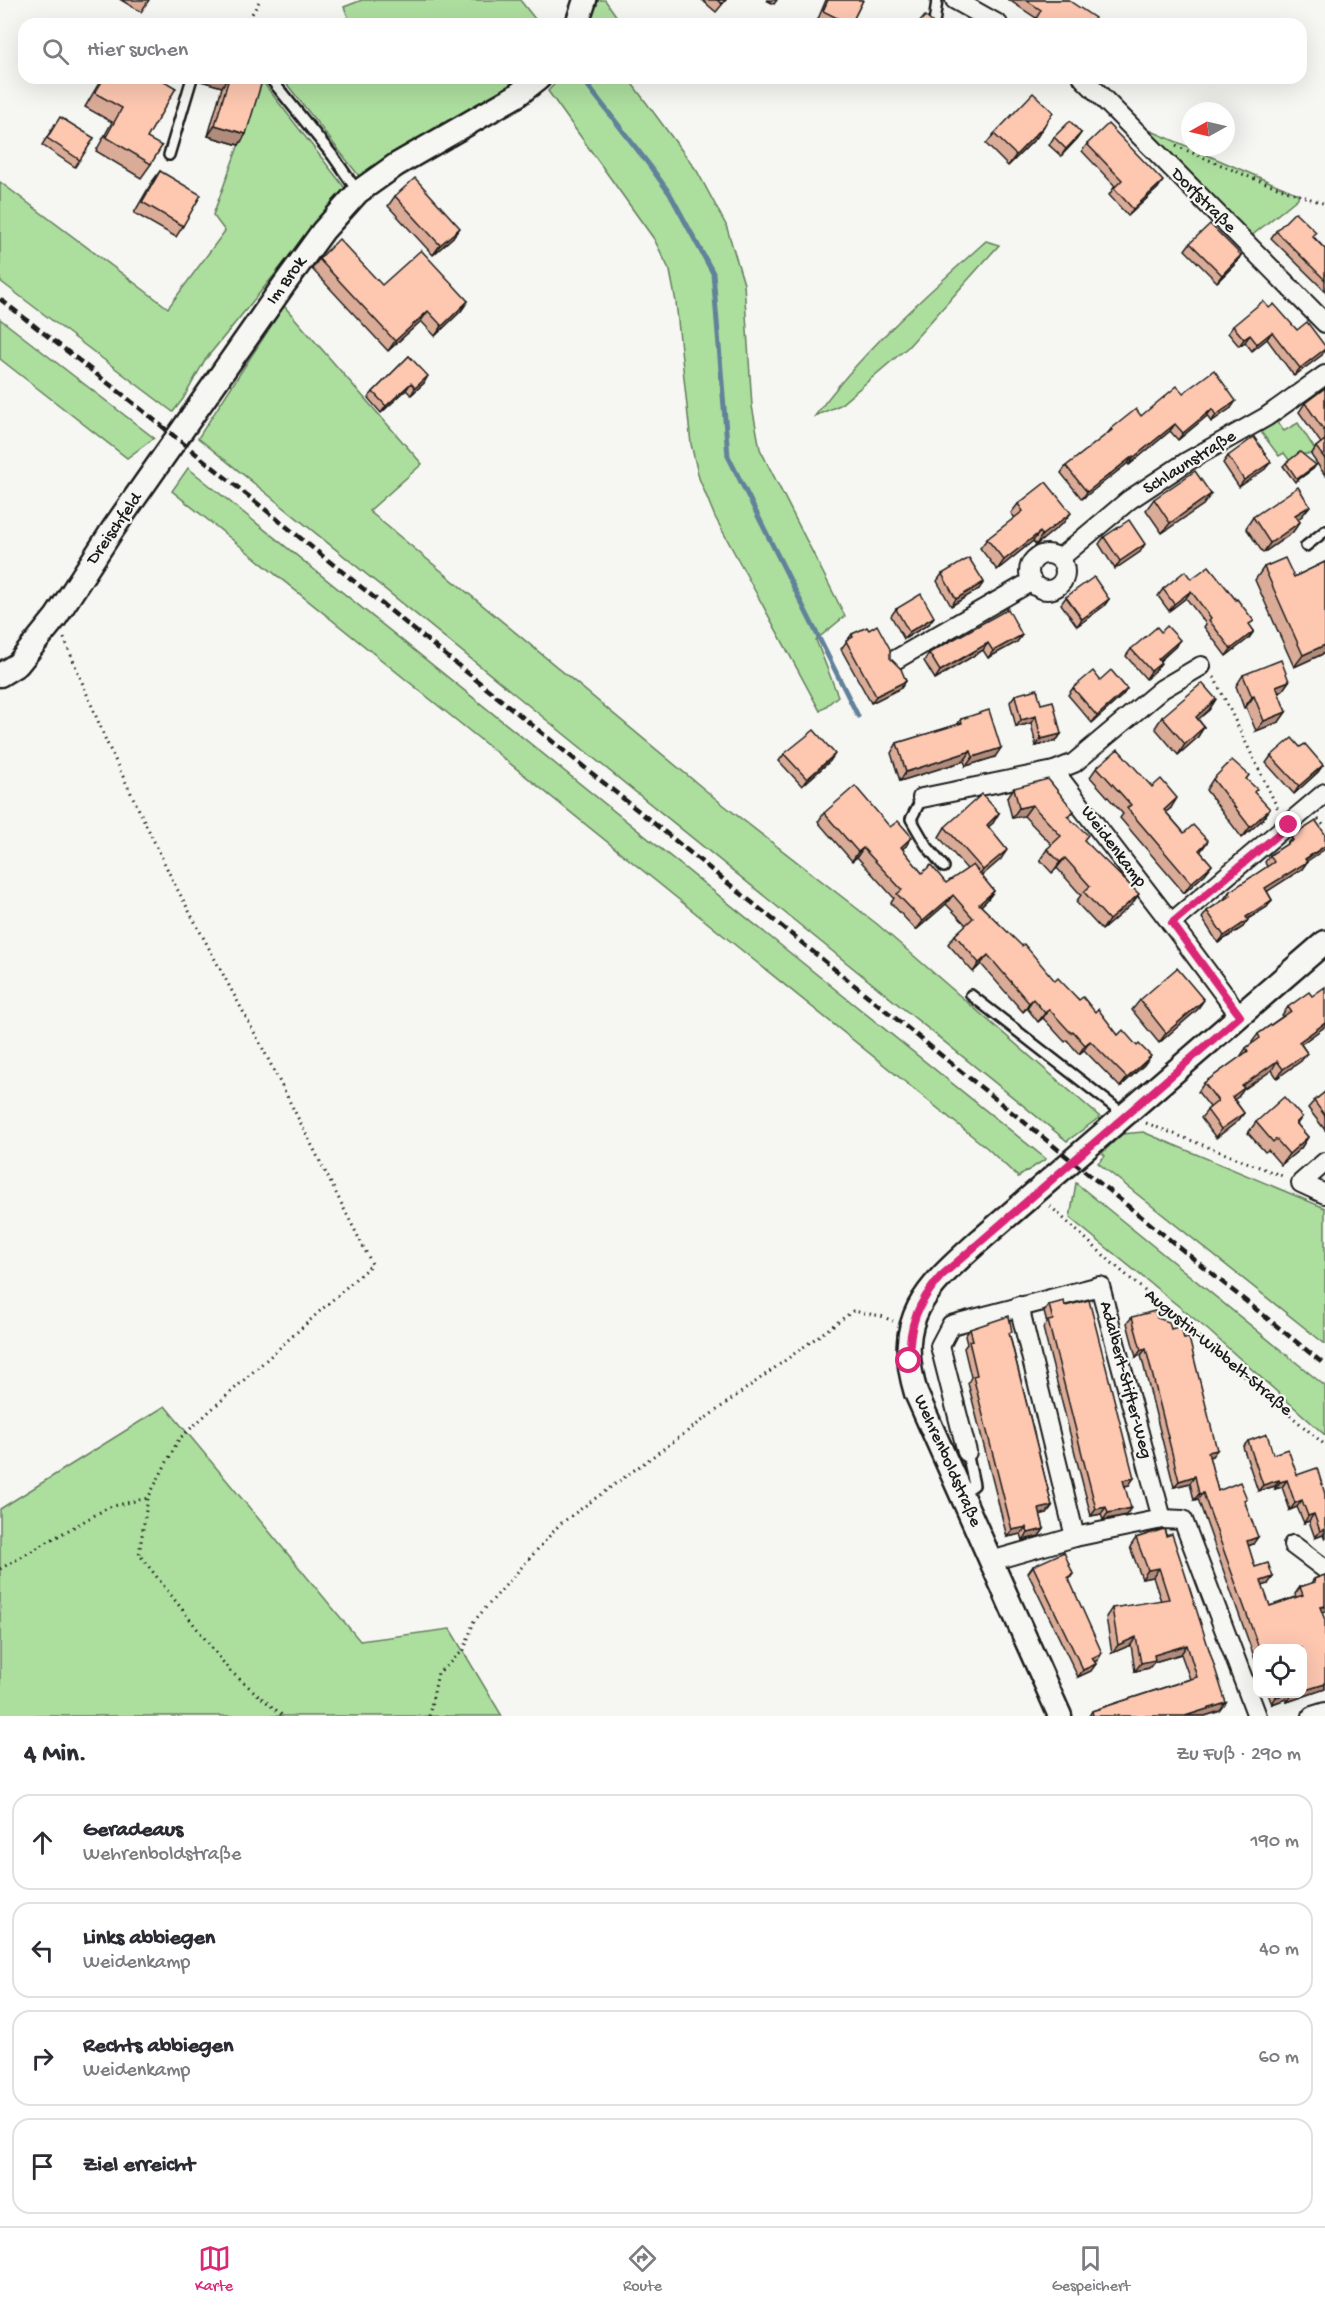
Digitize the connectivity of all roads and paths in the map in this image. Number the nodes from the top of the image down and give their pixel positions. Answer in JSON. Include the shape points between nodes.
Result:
{"nodes":[{"id":1,"x":260,"y":0,"type":"edge"},
{"id":2,"x":585,"y":0,"type":"edge"},
{"id":3,"x":937,"y":0,"type":"edge"},
{"id":4,"x":955,"y":0,"type":"edge"},
{"id":5,"x":250,"y":18,"type":"edge"},
{"id":6,"x":579,"y":18,"type":"edge"},
{"id":7,"x":935,"y":18,"type":"edge"},
{"id":8,"x":987,"y":18,"type":"edge"},
{"id":9,"x":190,"y":84,"type":"edge"},
{"id":10,"x":275,"y":84,"type":"edge"},
{"id":11,"x":531,"y":84,"type":"edge"},
{"id":12,"x":1089,"y":84,"type":"edge"},
{"id":13,"x":1176,"y":146,"type":"dead end"},
{"id":14,"x":169,"y":155,"type":"dead end"},
{"id":15,"x":358,"y":192,"type":"junction"},
{"id":16,"x":1325,"y":204,"type":"edge"},
{"id":17,"x":1325,"y":323,"type":"edge"},
{"id":18,"x":222,"y":374,"type":"joint"},
{"id":19,"x":1325,"y":375,"type":"edge"},
{"id":20,"x":1325,"y":531,"type":"edge"},
{"id":21,"x":1306,"y":546,"type":"dead end"},
{"id":22,"x":1059,"y":558,"type":"junction"},
{"id":23,"x":1032,"y":581,"type":"junction"},
{"id":24,"x":56,"y":617,"type":"junction"},
{"id":25,"x":895,"y":660,"type":"edge"},
{"id":26,"x":1201,"y":666,"type":"joint"},
{"id":27,"x":0,"y":675,"type":"edge"},
{"id":28,"x":1054,"y":771,"type":"junction"},
{"id":29,"x":1325,"y":793,"type":"edge"},
{"id":30,"x":922,"y":798,"type":"joint"},
{"id":31,"x":1289,"y":825,"type":"junction"},
{"id":32,"x":945,"y":867,"type":"dead end"},
{"id":33,"x":1172,"y":923,"type":"junction"},
{"id":34,"x":1325,"y":942,"type":"edge"},
{"id":35,"x":971,"y":995,"type":"dead end"},
{"id":36,"x":1240,"y":1016,"type":"junction"},
{"id":37,"x":1125,"y":1115,"type":"junction"},
{"id":38,"x":1325,"y":1162,"type":"edge"},
{"id":39,"x":1301,"y":1183,"type":"junction"},
{"id":40,"x":1037,"y":1193,"type":"junction"},
{"id":41,"x":1325,"y":1194,"type":"edge"},
{"id":42,"x":1018,"y":1306,"type":"junction"},
{"id":43,"x":911,"y":1328,"type":"junction"},
{"id":44,"x":1325,"y":1445,"type":"edge"},
{"id":45,"x":967,"y":1452,"type":"joint"},
{"id":46,"x":961,"y":1494,"type":"junction"},
{"id":47,"x":148,"y":1498,"type":"junction"},
{"id":48,"x":1162,"y":1520,"type":"junction"},
{"id":49,"x":1076,"y":1537,"type":"junction"},
{"id":50,"x":1293,"y":1545,"type":"dead end"},
{"id":51,"x":991,"y":1561,"type":"junction"},
{"id":52,"x":0,"y":1569,"type":"edge"},
{"id":53,"x":1325,"y":1569,"type":"edge"},
{"id":54,"x":1325,"y":1712,"type":"edge"},
{"id":55,"x":283,"y":1716,"type":"edge"},
{"id":56,"x":429,"y":1716,"type":"edge"},
{"id":57,"x":1060,"y":1716,"type":"edge"},
{"id":58,"x":1257,"y":1716,"type":"edge"},
{"id":59,"x":1312,"y":1716,"type":"edge"}],
"edges":[{"from":1,"to":5,"type":"path"},
{"from":2,"to":6,"type":"street"},
{"from":3,"to":7,"type":"lane"},
{"from":4,"to":8,"type":"street"},
{"from":9,"to":14,"type":"lane"},
{"from":10,"to":15,"type":"lane"},
{"from":11,"to":15,"type":"street","name":"Im Brok"},
{"from":12,"to":17,"type":"street","name":"Dorfstraße"},
{"from":13,"to":16,"type":"path"},
{"from":15,"to":18,"type":"street","name":"Im Brok","via":[[323,231]]},
{"from":18,"to":24,"type":"street","name":"Dreischfeld"},
{"from":19,"to":22,"type":"street","name":"Schlaunstraße","via":[[1266,417],[1129,500]]},
{"from":20,"to":21,"type":"lane"},
{"from":22,"to":23,"type":"street","name":"Schlaunstraße","via":[[1048,554],[1037,557],[1029,568]]},
{"from":22,"to":23,"type":"street","via":[[1066,572],[1059,586],[1044,590]]},
{"from":23,"to":25,"type":"street"},
{"from":24,"to":27,"type":"street","name":"Dreischfeld","via":[[18,664]]},
{"from":24,"to":47,"type":"path","via":[[107,743],[174,883],[372,1264],[179,1438]]},
{"from":26,"to":28,"type":"street","via":[[1162,689],[1074,763]]},
{"from":26,"to":31,"type":"path","via":[[1216,678],[1275,804]]},
{"from":28,"to":30,"type":"street"},
{"from":28,"to":33,"type":"street","name":"Weidenkamp"},
{"from":29,"to":31,"type":"street"},
{"from":30,"to":32,"type":"lane","via":[[911,819]]},
{"from":31,"to":33,"type":"street"},
{"from":33,"to":36,"type":"street","name":"Weidenkamp"},
{"from":34,"to":36,"type":"street","name":"Wehrenboldstraße"},
{"from":35,"to":37,"type":"lane"},
{"from":36,"to":37,"type":"street","name":"Wehrenboldstraße"},
{"from":37,"to":39,"type":"path"},
{"from":37,"to":40,"type":"street","name":"Wehrenboldstraße"},
{"from":38,"to":39,"type":"street"},
{"from":39,"to":41,"type":"street"},
{"from":40,"to":43,"type":"street","name":"Wehrenboldstraße","via":[[941,1276],[916,1311]]},
{"from":40,"to":44,"type":"path","name":"Augustin-Wibbelt-Straße","via":[[1111,1262]]},
{"from":42,"to":45,"type":"street","name":"Adalbert-Stifter-Weg","via":[[951,1325],[940,1347]]},
{"from":42,"to":48,"type":"street","name":"Adalbert-Stifter-Weg","via":[[1100,1286]]},
{"from":42,"to":49,"type":"street"},
{"from":43,"to":46,"type":"street","name":"Wehrenboldstraße","via":[[909,1361],[916,1393]]},
{"from":43,"to":56,"type":"path","via":[[881,1316],[853,1311],[560,1524],[474,1621],[464,1650],[438,1673]]},
{"from":45,"to":46,"type":"lane","via":[[974,1485]]},
{"from":46,"to":51,"type":"street","name":"Wehrenboldstraße"},
{"from":47,"to":52,"type":"path","via":[[109,1507]]},
{"from":47,"to":55,"type":"path","via":[[139,1554],[230,1671]]},
{"from":48,"to":49,"type":"street"},
{"from":48,"to":58,"type":"street","via":[[1183,1520]]},
{"from":49,"to":51,"type":"street"},
{"from":50,"to":53,"type":"street"},
{"from":51,"to":57,"type":"street","name":"Wehrenboldstraße"},
{"from":54,"to":59,"type":"street"}]}
